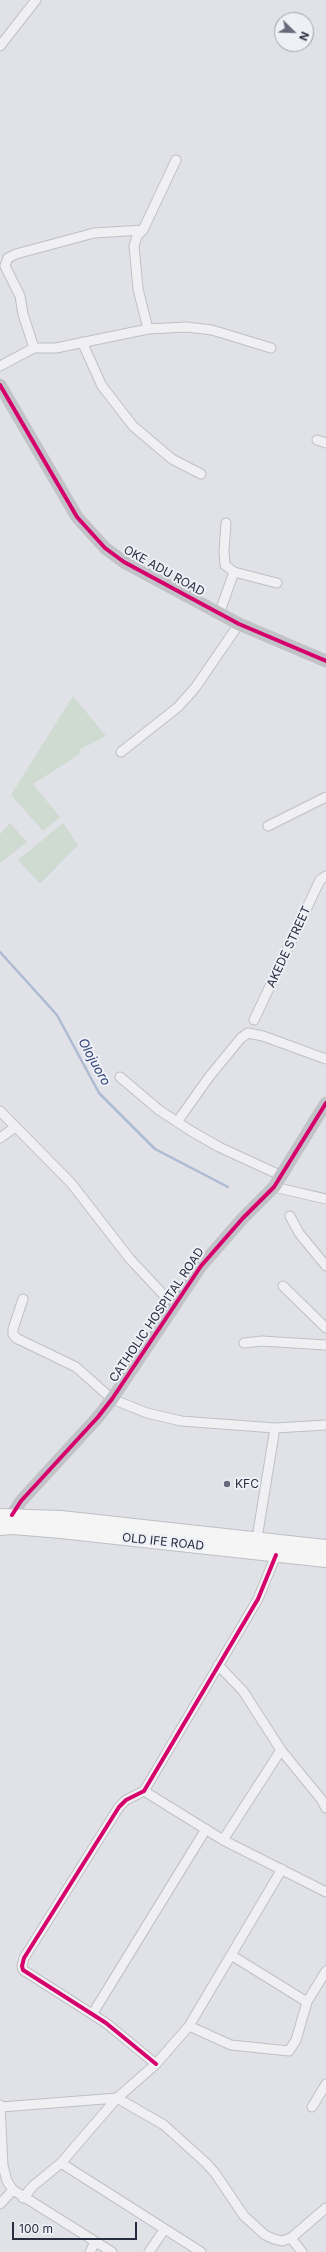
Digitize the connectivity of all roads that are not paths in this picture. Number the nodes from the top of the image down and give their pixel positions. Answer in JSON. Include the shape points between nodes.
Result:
{"nodes":[{"id":1,"x":36,"y":0,"type":"edge"},
{"id":2,"x":0,"y":46,"type":"edge"},
{"id":3,"x":176,"y":160,"type":"dead end"},
{"id":4,"x":143,"y":230,"type":"junction"},
{"id":5,"x":148,"y":329,"type":"junction"},
{"id":6,"x":82,"y":342,"type":"junction"},
{"id":7,"x":34,"y":348,"type":"junction"},
{"id":8,"x":271,"y":348,"type":"dead end"},
{"id":9,"x":0,"y":366,"type":"edge"},
{"id":10,"x":0,"y":385,"type":"edge"},
{"id":11,"x":316,"y":440,"type":"dead end"},
{"id":12,"x":326,"y":443,"type":"edge"},
{"id":13,"x":201,"y":474,"type":"dead end"},
{"id":14,"x":226,"y":523,"type":"dead end"},
{"id":15,"x":234,"y":572,"type":"junction"},
{"id":16,"x":277,"y":583,"type":"dead end"},
{"id":17,"x":220,"y":614,"type":"junction"},
{"id":18,"x":239,"y":624,"type":"junction"},
{"id":19,"x":326,"y":662,"type":"edge"},
{"id":20,"x":121,"y":752,"type":"dead end"},
{"id":21,"x":326,"y":797,"type":"edge"},
{"id":22,"x":268,"y":826,"type":"dead end"},
{"id":23,"x":326,"y":876,"type":"edge"},
{"id":24,"x":254,"y":1020,"type":"dead end"},
{"id":25,"x":326,"y":1059,"type":"edge"},
{"id":26,"x":120,"y":1077,"type":"dead end"},
{"id":27,"x":326,"y":1103,"type":"edge"},
{"id":28,"x":0,"y":1111,"type":"edge"},
{"id":29,"x":177,"y":1122,"type":"junction"},
{"id":30,"x":15,"y":1127,"type":"junction"},
{"id":31,"x":0,"y":1138,"type":"edge"},
{"id":32,"x":282,"y":1176,"type":"junction"},
{"id":33,"x":274,"y":1187,"type":"junction"},
{"id":34,"x":326,"y":1199,"type":"edge"},
{"id":35,"x":290,"y":1216,"type":"dead end"},
{"id":36,"x":326,"y":1266,"type":"edge"},
{"id":37,"x":283,"y":1286,"type":"dead end"},
{"id":38,"x":23,"y":1299,"type":"dead end"},
{"id":39,"x":174,"y":1306,"type":"junction"},
{"id":40,"x":326,"y":1328,"type":"edge"},
{"id":41,"x":244,"y":1342,"type":"dead end"},
{"id":42,"x":326,"y":1345,"type":"edge"},
{"id":43,"x":112,"y":1399,"type":"junction"},
{"id":44,"x":326,"y":1425,"type":"edge"},
{"id":45,"x":275,"y":1428,"type":"junction"},
{"id":46,"x":6,"y":1515,"type":"edge"},
{"id":47,"x":0,"y":1528,"type":"edge"},
{"id":48,"x":257,"y":1538,"type":"junction"},
{"id":49,"x":320,"y":1553,"type":"edge"},
{"id":50,"x":276,"y":1555,"type":"junction"},
{"id":51,"x":218,"y":1665,"type":"junction"},
{"id":52,"x":281,"y":1750,"type":"junction"},
{"id":53,"x":144,"y":1791,"type":"junction"},
{"id":54,"x":326,"y":1807,"type":"edge"},
{"id":55,"x":206,"y":1829,"type":"junction"},
{"id":56,"x":223,"y":1840,"type":"junction"},
{"id":57,"x":282,"y":1869,"type":"junction"},
{"id":58,"x":326,"y":1892,"type":"edge"},
{"id":59,"x":231,"y":1955,"type":"junction"},
{"id":60,"x":326,"y":1971,"type":"edge"},
{"id":61,"x":307,"y":2002,"type":"junction"},
{"id":62,"x":93,"y":2013,"type":"junction"},
{"id":63,"x":189,"y":2026,"type":"junction"},
{"id":64,"x":156,"y":2064,"type":"junction"},
{"id":65,"x":326,"y":2084,"type":"edge"},
{"id":66,"x":117,"y":2098,"type":"junction"},
{"id":67,"x":0,"y":2106,"type":"edge"},
{"id":68,"x":312,"y":2107,"type":"dead end"},
{"id":69,"x":60,"y":2163,"type":"junction"},
{"id":70,"x":13,"y":2190,"type":"junction"},
{"id":71,"x":23,"y":2198,"type":"junction"},
{"id":72,"x":0,"y":2204,"type":"edge"},
{"id":73,"x":326,"y":2208,"type":"edge"},
{"id":74,"x":164,"y":2230,"type":"junction"},
{"id":75,"x":291,"y":2238,"type":"junction"},
{"id":76,"x":95,"y":2242,"type":"junction"},
{"id":77,"x":90,"y":2252,"type":"edge"},
{"id":78,"x":112,"y":2252,"type":"edge"},
{"id":79,"x":150,"y":2252,"type":"edge"},
{"id":80,"x":201,"y":2252,"type":"edge"},
{"id":81,"x":302,"y":2252,"type":"edge"}],
"edges":[{"from":1,"to":2,"type":"street"},
{"from":3,"to":4,"type":"street"},
{"from":4,"to":5,"type":"street","via":[[137,236],[134,246],[138,290]]},
{"from":4,"to":7,"type":"street","via":[[94,233],[8,258],[5,266],[20,296]]},
{"from":5,"to":6,"type":"street"},
{"from":5,"to":8,"type":"street","via":[[187,327],[212,330]]},
{"from":6,"to":7,"type":"street","via":[[56,348]]},
{"from":6,"to":13,"type":"street","via":[[102,386],[133,426],[172,459]]},
{"from":7,"to":9,"type":"street"},
{"from":10,"to":17,"type":"street","name":"OKE ADU ROAD","via":[[62,494],[90,533],[124,562]]},
{"from":11,"to":12,"type":"street"},
{"from":14,"to":15,"type":"street","via":[[225,565]]},
{"from":15,"to":16,"type":"street"},
{"from":15,"to":17,"type":"street"},
{"from":17,"to":18,"type":"street","name":"OKE ADU ROAD"},
{"from":18,"to":19,"type":"street","name":"OKE ADU ROAD"},
{"from":18,"to":20,"type":"street","via":[[195,688],[178,707]]},
{"from":21,"to":22,"type":"street"},
{"from":23,"to":24,"type":"street","name":"AKEDE STREET","via":[[320,880]]},
{"from":25,"to":29,"type":"street","via":[[263,1036],[248,1034],[236,1044]]},
{"from":26,"to":29,"type":"street"},
{"from":27,"to":32,"type":"street","name":"CATHOLIC HOSPITAL ROAD"},
{"from":28,"to":30,"type":"street"},
{"from":29,"to":32,"type":"street","via":[[219,1147]]},
{"from":30,"to":31,"type":"street"},
{"from":30,"to":39,"type":"street","via":[[71,1183],[130,1259]]},
{"from":32,"to":33,"type":"street","name":"CATHOLIC HOSPITAL ROAD"},
{"from":33,"to":34,"type":"street"},
{"from":33,"to":39,"type":"street","name":"CATHOLIC HOSPITAL ROAD","via":[[200,1266]]},
{"from":35,"to":36,"type":"street","via":[[298,1234]]},
{"from":37,"to":40,"type":"street"},
{"from":38,"to":43,"type":"street","via":[[13,1329],[16,1338],[76,1366]]},
{"from":39,"to":43,"type":"street","name":"CATHOLIC HOSPITAL ROAD"},
{"from":41,"to":42,"type":"street"},
{"from":43,"to":45,"type":"street","via":[[166,1418]]},
{"from":43,"to":46,"type":"street","name":"CATHOLIC HOSPITAL ROAD"},
{"from":44,"to":45,"type":"street"},
{"from":45,"to":48,"type":"street"},
{"from":46,"to":48,"type":"main road","name":"OLD IFE ROAD","via":[[61,1518]]},
{"from":47,"to":50,"type":"main road","name":"OLD IFE ROAD","via":[[61,1530]]},
{"from":48,"to":49,"type":"main road","name":"OLD IFE ROAD"},
{"from":49,"to":50,"type":"main road","name":"OLD IFE ROAD"},
{"from":50,"to":51,"type":"street","via":[[258,1599]]},
{"from":51,"to":52,"type":"street","via":[[243,1691]]},
{"from":51,"to":53,"type":"street"},
{"from":52,"to":54,"type":"street"},
{"from":52,"to":56,"type":"street"},
{"from":53,"to":55,"type":"street"},
{"from":53,"to":62,"type":"street","via":[[126,1800],[119,1807],[24,1958],[22,1966],[23,1970]]},
{"from":55,"to":56,"type":"street"},
{"from":55,"to":62,"type":"street"},
{"from":56,"to":57,"type":"street"},
{"from":57,"to":58,"type":"street"},
{"from":57,"to":59,"type":"street"},
{"from":59,"to":61,"type":"street"},
{"from":59,"to":63,"type":"street"},
{"from":60,"to":61,"type":"street"},
{"from":61,"to":63,"type":"street","via":[[296,2040],[288,2051],[231,2044]]},
{"from":62,"to":64,"type":"street"},
{"from":63,"to":64,"type":"street"},
{"from":64,"to":66,"type":"street"},
{"from":65,"to":68,"type":"street"},
{"from":66,"to":67,"type":"street"},
{"from":66,"to":69,"type":"street"},
{"from":66,"to":75,"type":"street","via":[[164,2125],[206,2163],[244,2216],[265,2235],[282,2241]]},
{"from":67,"to":70,"type":"street","via":[[3,2166],[7,2181]]},
{"from":69,"to":71,"type":"street"},
{"from":69,"to":74,"type":"street"},
{"from":70,"to":71,"type":"street"},
{"from":70,"to":72,"type":"street"},
{"from":71,"to":76,"type":"street"},
{"from":73,"to":75,"type":"street"},
{"from":74,"to":79,"type":"street"},
{"from":74,"to":80,"type":"street"},
{"from":75,"to":81,"type":"street"},
{"from":76,"to":77,"type":"street"},
{"from":76,"to":78,"type":"street"}]}
